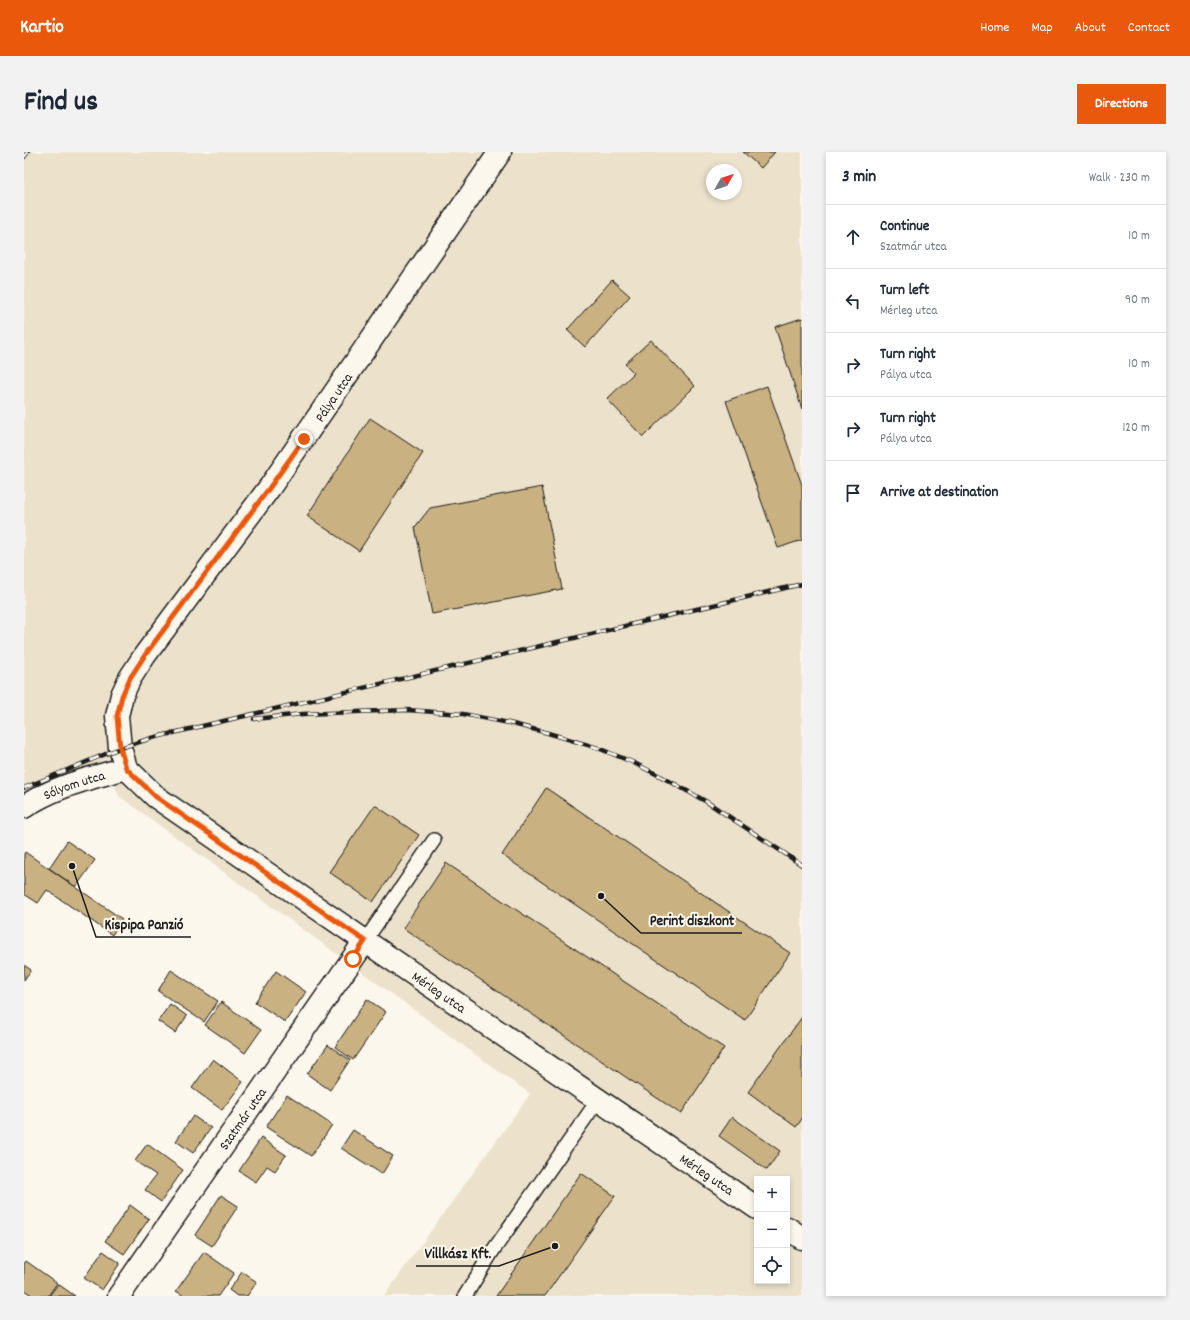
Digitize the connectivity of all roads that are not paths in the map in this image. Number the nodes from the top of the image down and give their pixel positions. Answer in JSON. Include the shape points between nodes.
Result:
{"nodes":[{"id":1,"x":500,"y":152,"type":"edge"},
{"id":2,"x":126,"y":768,"type":"junction"},
{"id":3,"x":24,"y":807,"type":"edge"},
{"id":4,"x":434,"y":840,"type":"dead end"},
{"id":5,"x":365,"y":941,"type":"junction"},
{"id":6,"x":598,"y":1100,"type":"junction"},
{"id":7,"x":754,"y":1206,"type":"edge"},
{"id":8,"x":790,"y":1230,"type":"edge"},
{"id":9,"x":802,"y":1238,"type":"edge"},
{"id":10,"x":468,"y":1294,"type":"edge"},
{"id":11,"x":119,"y":1296,"type":"edge"}],
"edges":[{"from":1,"to":2,"type":"street","name":"Pálya utca","via":[[270,487],[130,678],[117,716],[120,748]]},
{"from":2,"to":3,"type":"street","name":"Sólyom utca","via":[[56,790]]},
{"from":2,"to":5,"type":"street","name":"Mérleg utca","via":[[156,797]]},
{"from":4,"to":5,"type":"lane"},
{"from":5,"to":6,"type":"street","name":"Mérleg utca"},
{"from":5,"to":11,"type":"street","name":"Szatmár utca"},
{"from":6,"to":7,"type":"street","name":"Mérleg utca"},
{"from":6,"to":10,"type":"lane","via":[[492,1252]]},
{"from":8,"to":9,"type":"street"}]}
